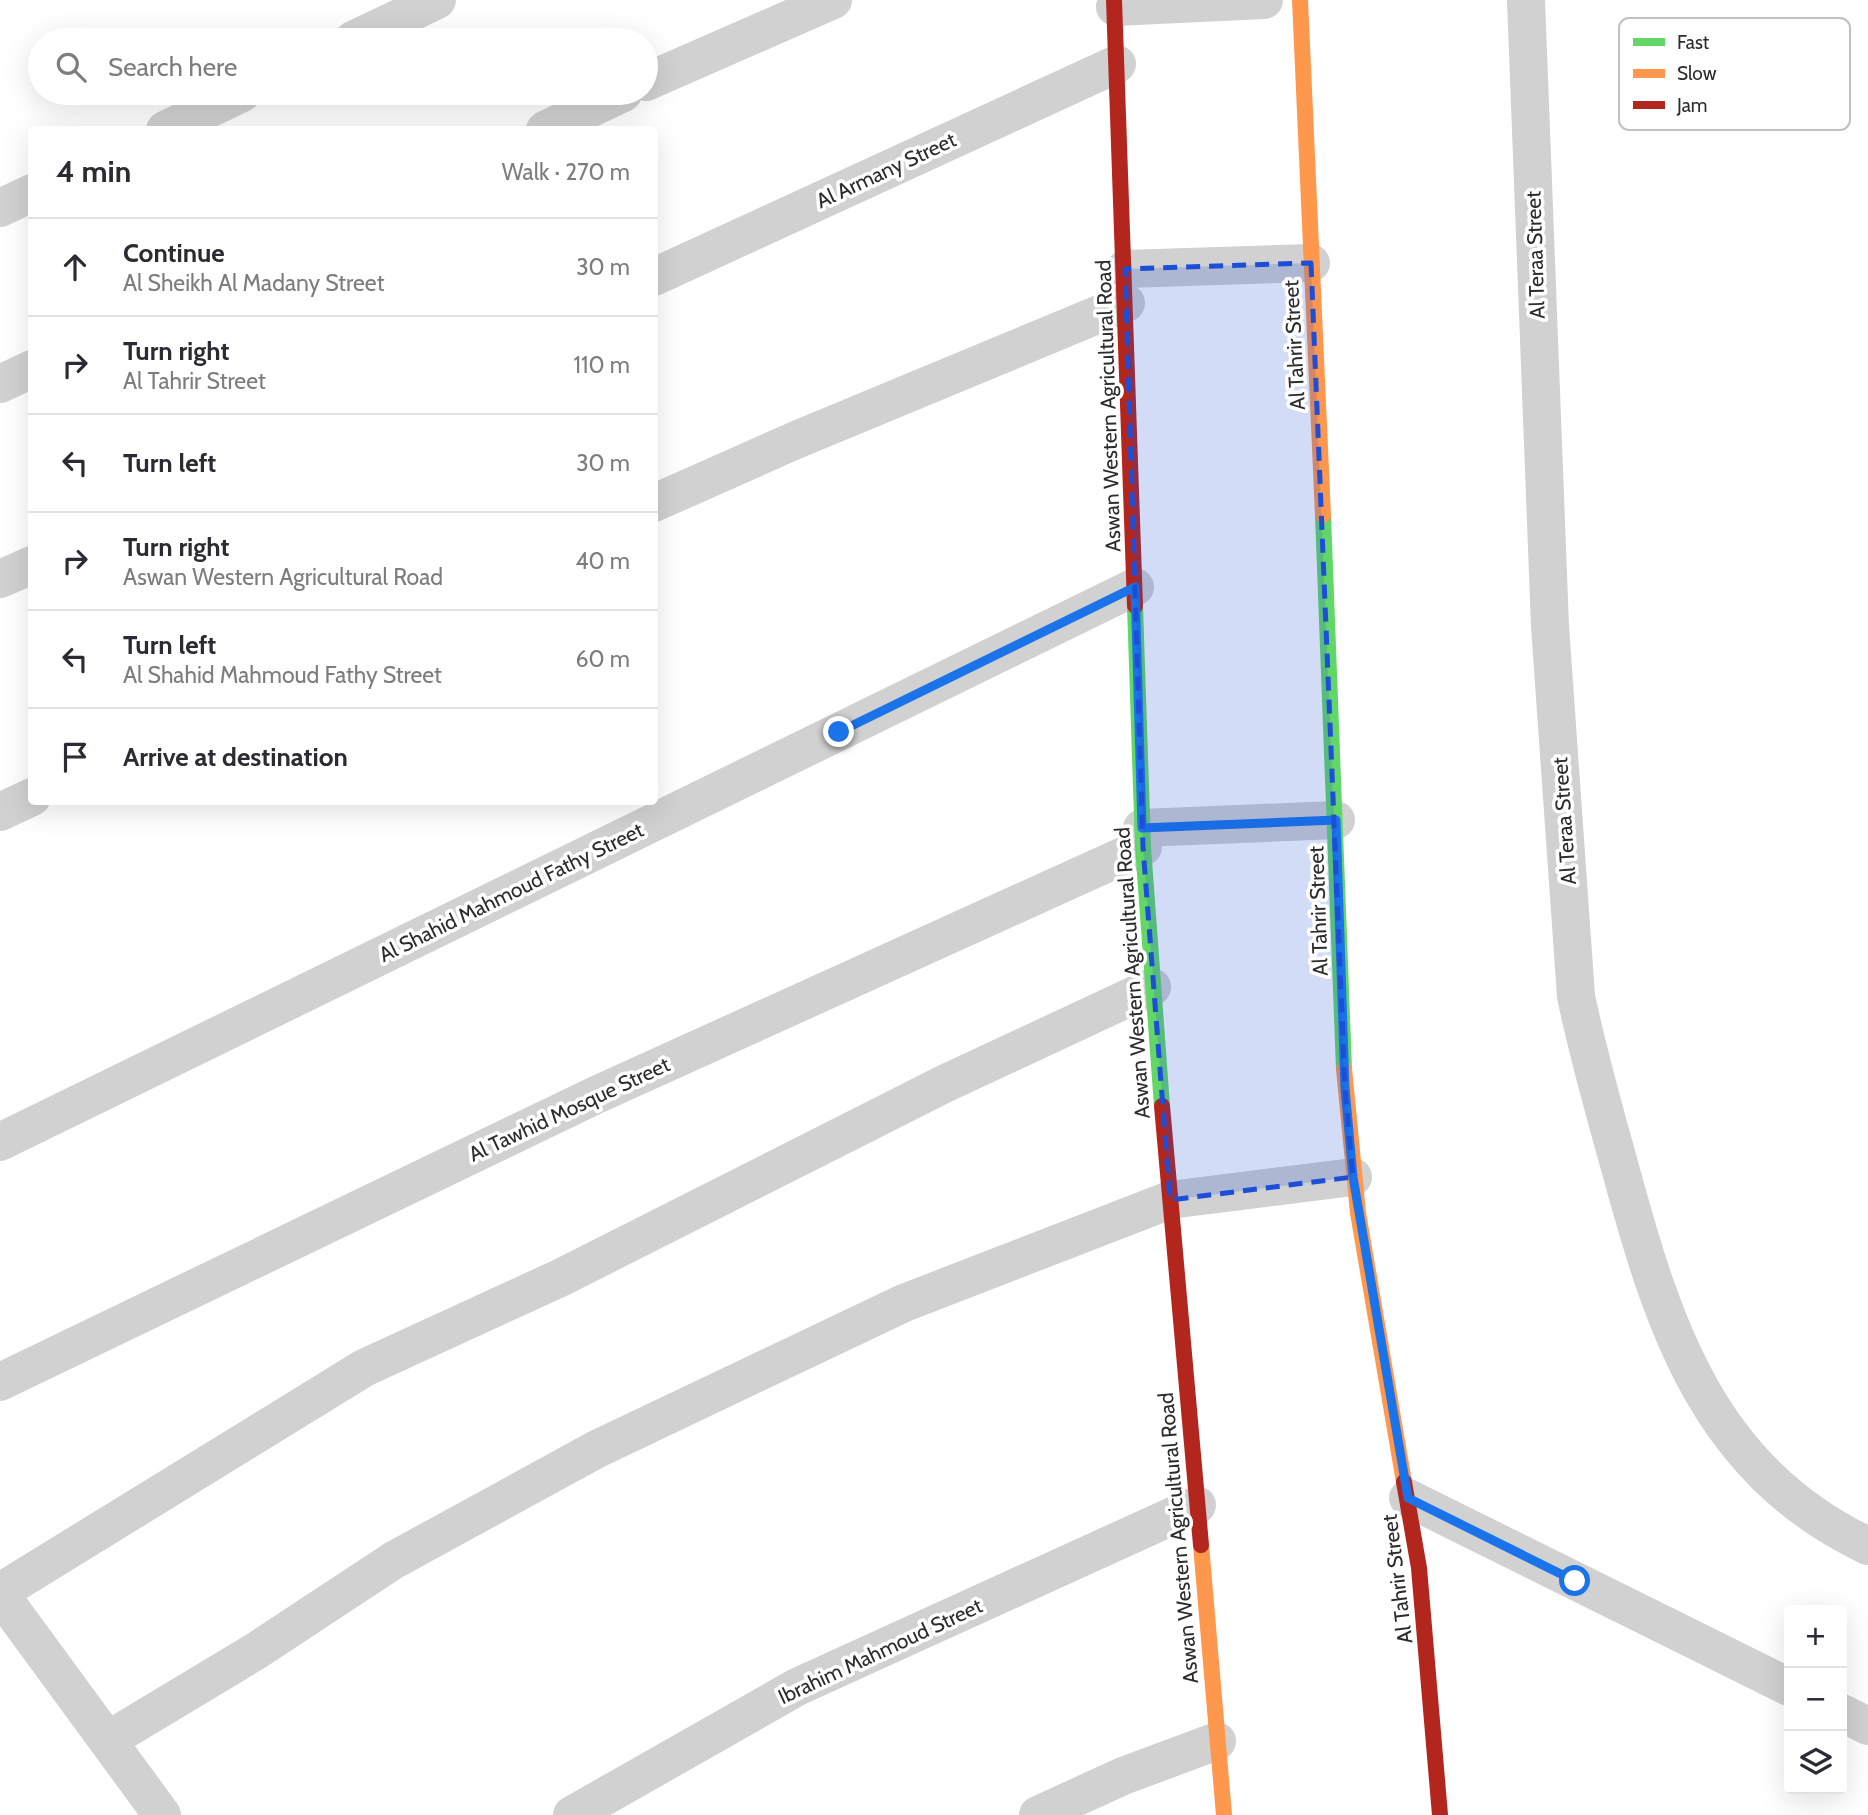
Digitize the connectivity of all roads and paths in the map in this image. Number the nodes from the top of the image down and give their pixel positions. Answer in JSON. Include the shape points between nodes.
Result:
{"nodes":[{"id":1,"x":438,"y":0,"type":"edge"},
{"id":2,"x":833,"y":0,"type":"edge"},
{"id":3,"x":1264,"y":0,"type":"edge"},
{"id":4,"x":1300,"y":0,"type":"edge"},
{"id":5,"x":1526,"y":0,"type":"edge"},
{"id":6,"x":1115,"y":3,"type":"edge"},
{"id":7,"x":378,"y":28,"type":"edge"},
{"id":8,"x":1117,"y":64,"type":"junction"},
{"id":9,"x":658,"y":77,"type":"edge"},
{"id":10,"x":217,"y":105,"type":"edge"},
{"id":11,"x":598,"y":105,"type":"edge"},
{"id":12,"x":173,"y":126,"type":"edge"},
{"id":13,"x":553,"y":126,"type":"edge"},
{"id":14,"x":28,"y":195,"type":"edge"},
{"id":15,"x":0,"y":208,"type":"edge"},
{"id":16,"x":1311,"y":263,"type":"junction"},
{"id":17,"x":658,"y":275,"type":"edge"},
{"id":18,"x":1125,"y":286,"type":"junction"},
{"id":19,"x":28,"y":371,"type":"edge"},
{"id":20,"x":0,"y":384,"type":"edge"},
{"id":21,"x":658,"y":501,"type":"edge"},
{"id":22,"x":28,"y":567,"type":"edge"},
{"id":23,"x":0,"y":579,"type":"edge"},
{"id":24,"x":1135,"y":587,"type":"junction"},
{"id":25,"x":28,"y":799,"type":"edge"},
{"id":26,"x":0,"y":812,"type":"edge"},
{"id":27,"x":1336,"y":820,"type":"junction"},
{"id":28,"x":1143,"y":837,"type":"junction"},
{"id":29,"x":1152,"y":987,"type":"junction"},
{"id":30,"x":0,"y":1142,"type":"edge"},
{"id":31,"x":1353,"y":1177,"type":"junction"},
{"id":32,"x":1170,"y":1200,"type":"junction"},
{"id":33,"x":0,"y":1382,"type":"edge"},
{"id":34,"x":1408,"y":1498,"type":"junction"},
{"id":35,"x":1197,"y":1505,"type":"junction"},
{"id":36,"x":1868,"y":1546,"type":"edge"},
{"id":37,"x":0,"y":1593,"type":"edge"},
{"id":38,"x":1784,"y":1685,"type":"edge"},
{"id":39,"x":1847,"y":1716,"type":"edge"},
{"id":40,"x":1868,"y":1726,"type":"edge"},
{"id":41,"x":108,"y":1740,"type":"junction"},
{"id":42,"x":1217,"y":1741,"type":"junction"},
{"id":43,"x":162,"y":1815,"type":"edge"},
{"id":44,"x":572,"y":1815,"type":"edge"},
{"id":45,"x":1038,"y":1815,"type":"edge"},
{"id":46,"x":1224,"y":1815,"type":"edge"},
{"id":47,"x":1440,"y":1815,"type":"edge"}],
"edges":[{"from":1,"to":7,"type":"street"},
{"from":2,"to":9,"type":"street"},
{"from":3,"to":6,"type":"street"},
{"from":4,"to":16,"type":"street","name":"Al Tahrir Street"},
{"from":5,"to":36,"type":"street","name":"Al Teraa Street","via":[[1550,626],[1576,996],[1587,1049],[1646,1264],[1706,1400],[1784,1493],[1835,1530]]},
{"from":6,"to":8,"type":"street","name":"Aswan Western Agricultural Road"},
{"from":8,"to":17,"type":"street","name":"Al Armany Street"},
{"from":8,"to":18,"type":"street","name":"Aswan Western Agricultural Road"},
{"from":10,"to":12,"type":"street"},
{"from":11,"to":13,"type":"street"},
{"from":14,"to":15,"type":"street"},
{"from":16,"to":18,"type":"street"},
{"from":16,"to":27,"type":"street","name":"Al Tahrir Street"},
{"from":18,"to":21,"type":"street"},
{"from":18,"to":24,"type":"street","name":"Aswan Western Agricultural Road"},
{"from":19,"to":20,"type":"street"},
{"from":22,"to":23,"type":"street"},
{"from":24,"to":28,"type":"street","name":"Aswan Western Agricultural Road"},
{"from":24,"to":30,"type":"street","name":"Al Shahid Mahmoud Fathy Street"},
{"from":25,"to":26,"type":"street"},
{"from":27,"to":28,"type":"street"},
{"from":27,"to":31,"type":"street","name":"Al Tahrir Street","via":[[1345,1088]]},
{"from":28,"to":29,"type":"street","name":"Aswan Western Agricultural Road"},
{"from":28,"to":33,"type":"street","name":"Al Tawhid Mosque Street"},
{"from":29,"to":32,"type":"street","name":"Aswan Western Agricultural Road"},
{"from":29,"to":37,"type":"street","via":[[944,1084],[560,1278],[364,1368]]},
{"from":31,"to":32,"type":"street"},
{"from":31,"to":34,"type":"street","name":"Al Tahrir Street"},
{"from":32,"to":35,"type":"street","name":"Aswan Western Agricultural Road"},
{"from":32,"to":41,"type":"street","via":[[904,1303],[597,1449],[394,1560],[256,1651]]},
{"from":34,"to":38,"type":"street"},
{"from":34,"to":47,"type":"street","name":"Al Tahrir Street"},
{"from":35,"to":42,"type":"street","name":"Aswan Western Agricultural Road"},
{"from":35,"to":44,"type":"street","name":"Ibrahim Mahmoud Street","via":[[797,1687]]},
{"from":37,"to":41,"type":"street"},
{"from":39,"to":40,"type":"street"},
{"from":41,"to":43,"type":"street"},
{"from":42,"to":45,"type":"street"},
{"from":42,"to":46,"type":"street","name":"Aswan Western Agricultural Road"}]}
